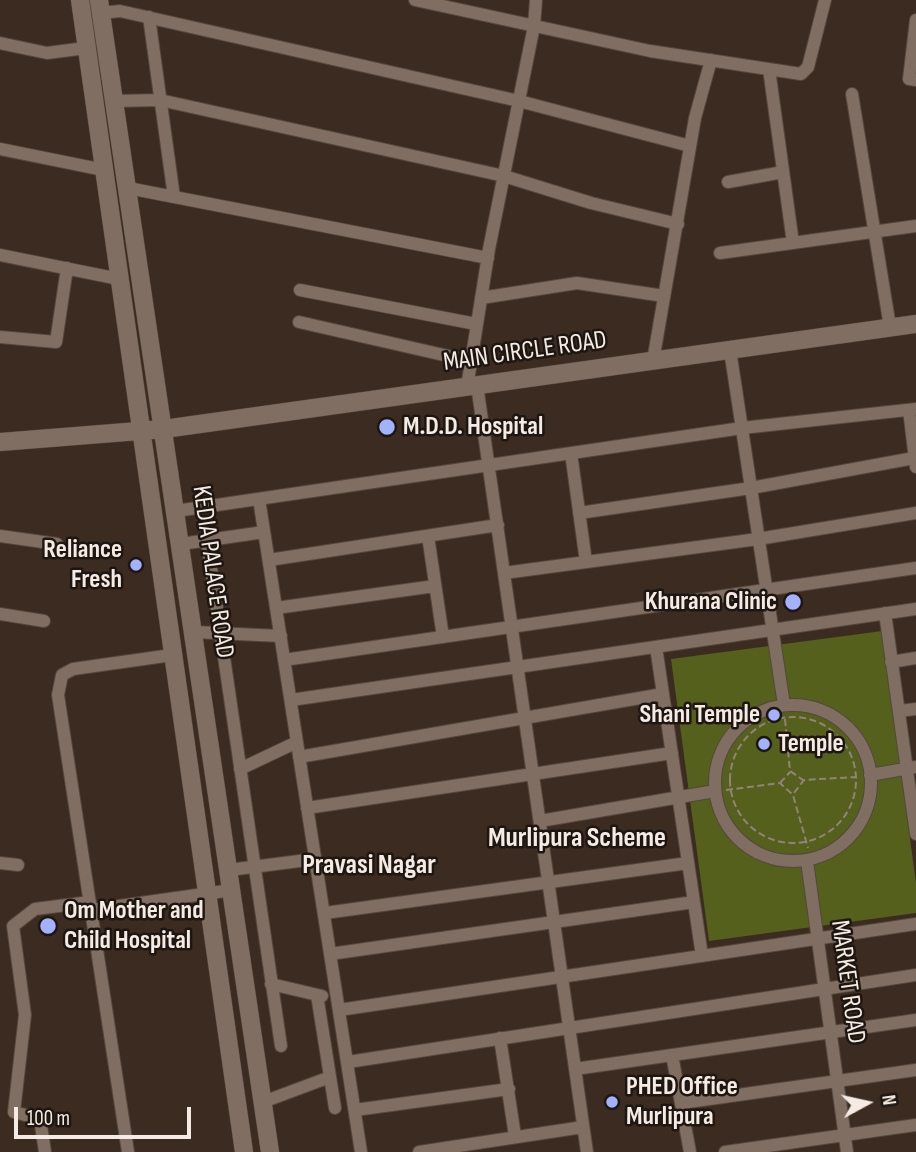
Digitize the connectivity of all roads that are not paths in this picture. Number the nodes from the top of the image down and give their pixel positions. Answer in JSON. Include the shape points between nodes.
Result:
{"nodes":[{"id":1,"x":79,"y":0,"type":"edge"},
{"id":2,"x":415,"y":0,"type":"edge"},
{"id":3,"x":536,"y":0,"type":"edge"},
{"id":4,"x":825,"y":0,"type":"edge"},
{"id":5,"x":100,"y":6,"type":"edge"},
{"id":6,"x":149,"y":17,"type":"junction"},
{"id":7,"x":916,"y":20,"type":"edge"},
{"id":8,"x":534,"y":26,"type":"junction"},
{"id":9,"x":0,"y":43,"type":"edge"},
{"id":10,"x":86,"y":48,"type":"junction"},
{"id":11,"x":710,"y":60,"type":"junction"},
{"id":12,"x":769,"y":69,"type":"junction"},
{"id":13,"x":916,"y":80,"type":"edge"},
{"id":14,"x":852,"y":94,"type":"dead end"},
{"id":15,"x":160,"y":100,"type":"junction"},
{"id":16,"x":115,"y":101,"type":"junction"},
{"id":17,"x":519,"y":101,"type":"junction"},
{"id":18,"x":690,"y":146,"type":"junction"},
{"id":19,"x":0,"y":149,"type":"edge"},
{"id":20,"x":104,"y":170,"type":"junction"},
{"id":21,"x":783,"y":172,"type":"junction"},
{"id":22,"x":504,"y":176,"type":"junction"},
{"id":23,"x":728,"y":182,"type":"dead end"},
{"id":24,"x":128,"y":188,"type":"junction"},
{"id":25,"x":174,"y":197,"type":"junction"},
{"id":26,"x":678,"y":224,"type":"junction"},
{"id":27,"x":916,"y":226,"type":"edge"},
{"id":28,"x":874,"y":232,"type":"junction"},
{"id":29,"x":793,"y":243,"type":"junction"},
{"id":30,"x":720,"y":253,"type":"dead end"},
{"id":31,"x":0,"y":255,"type":"edge"},
{"id":32,"x":488,"y":258,"type":"junction"},
{"id":33,"x":67,"y":268,"type":"junction"},
{"id":34,"x":119,"y":279,"type":"junction"},
{"id":35,"x":300,"y":290,"type":"dead end"},
{"id":36,"x":664,"y":296,"type":"junction"},
{"id":37,"x":481,"y":298,"type":"junction"},
{"id":38,"x":299,"y":322,"type":"dead end"},
{"id":39,"x":476,"y":324,"type":"junction"},
{"id":40,"x":916,"y":324,"type":"edge"},
{"id":41,"x":890,"y":327,"type":"junction"},
{"id":42,"x":0,"y":337,"type":"edge"},
{"id":43,"x":730,"y":350,"type":"junction"},
{"id":44,"x":470,"y":361,"type":"junction"},
{"id":45,"x":653,"y":361,"type":"junction"},
{"id":46,"x":472,"y":386,"type":"junction"},
{"id":47,"x":912,"y":409,"type":"edge"},
{"id":48,"x":742,"y":428,"type":"junction"},
{"id":49,"x":164,"y":429,"type":"junction"},
{"id":50,"x":140,"y":431,"type":"junction"},
{"id":51,"x":0,"y":442,"type":"edge"},
{"id":52,"x":571,"y":453,"type":"junction"},
{"id":53,"x":915,"y":462,"type":"edge"},
{"id":54,"x":489,"y":465,"type":"junction"},
{"id":55,"x":751,"y":488,"type":"junction"},
{"id":56,"x":259,"y":499,"type":"junction"},
{"id":57,"x":176,"y":512,"type":"junction"},
{"id":58,"x":579,"y":513,"type":"junction"},
{"id":59,"x":916,"y":513,"type":"edge"},
{"id":60,"x":498,"y":525,"type":"junction"},
{"id":61,"x":264,"y":533,"type":"junction"},
{"id":62,"x":0,"y":536,"type":"edge"},
{"id":63,"x":428,"y":536,"type":"junction"},
{"id":64,"x":758,"y":539,"type":"junction"},
{"id":65,"x":208,"y":541,"type":"junction"},
{"id":66,"x":57,"y":544,"type":"dead end"},
{"id":67,"x":181,"y":544,"type":"junction"},
{"id":68,"x":269,"y":560,"type":"junction"},
{"id":69,"x":586,"y":562,"type":"junction"},
{"id":70,"x":916,"y":568,"type":"edge"},
{"id":71,"x":504,"y":573,"type":"junction"},
{"id":72,"x":435,"y":586,"type":"junction"},
{"id":73,"x":766,"y":589,"type":"junction"},
{"id":74,"x":276,"y":608,"type":"junction"},
{"id":75,"x":916,"y":609,"type":"edge"},
{"id":76,"x":885,"y":613,"type":"junction"},
{"id":77,"x":0,"y":614,"type":"edge"},
{"id":78,"x":44,"y":621,"type":"dead end"},
{"id":79,"x":512,"y":626,"type":"junction"},
{"id":80,"x":772,"y":630,"type":"junction"},
{"id":81,"x":194,"y":632,"type":"junction"},
{"id":82,"x":219,"y":634,"type":"junction"},
{"id":83,"x":281,"y":636,"type":"junction"},
{"id":84,"x":443,"y":637,"type":"junction"},
{"id":85,"x":656,"y":647,"type":"junction"},
{"id":86,"x":172,"y":655,"type":"junction"},
{"id":87,"x":916,"y":658,"type":"edge"},
{"id":88,"x":284,"y":660,"type":"junction"},
{"id":89,"x":891,"y":662,"type":"junction"},
{"id":90,"x":518,"y":667,"type":"junction"},
{"id":91,"x":663,"y":694,"type":"junction"},
{"id":92,"x":291,"y":700,"type":"junction"},
{"id":93,"x":916,"y":709,"type":"edge"},
{"id":94,"x":784,"y":711,"type":"junction"},
{"id":95,"x":898,"y":711,"type":"junction"},
{"id":96,"x":525,"y":718,"type":"junction"},
{"id":97,"x":297,"y":742,"type":"junction"},
{"id":98,"x":671,"y":753,"type":"junction"},
{"id":99,"x":299,"y":757,"type":"junction"},
{"id":100,"x":911,"y":768,"type":"edge"},
{"id":101,"x":240,"y":769,"type":"junction"},
{"id":102,"x":533,"y":773,"type":"junction"},
{"id":103,"x":870,"y":775,"type":"junction"},
{"id":104,"x":715,"y":791,"type":"junction"},
{"id":105,"x":678,"y":797,"type":"junction"},
{"id":106,"x":307,"y":808,"type":"junction"},
{"id":107,"x":915,"y":818,"type":"edge"},
{"id":108,"x":540,"y":821,"type":"junction"},
{"id":109,"x":916,"y":834,"type":"edge"},
{"id":110,"x":316,"y":859,"type":"junction"},
{"id":111,"x":810,"y":860,"type":"junction"},
{"id":112,"x":0,"y":863,"type":"edge"},
{"id":113,"x":688,"y":863,"type":"junction"},
{"id":114,"x":18,"y":865,"type":"dead end"},
{"id":115,"x":254,"y":867,"type":"junction"},
{"id":116,"x":229,"y":870,"type":"junction"},
{"id":117,"x":549,"y":882,"type":"junction"},
{"id":118,"x":232,"y":890,"type":"junction"},
{"id":119,"x":206,"y":893,"type":"junction"},
{"id":120,"x":694,"y":902,"type":"junction"},
{"id":121,"x":90,"y":906,"type":"junction"},
{"id":122,"x":325,"y":913,"type":"junction"},
{"id":123,"x":554,"y":920,"type":"junction"},
{"id":124,"x":916,"y":924,"type":"edge"},
{"id":125,"x":6,"y":925,"type":"edge"},
{"id":126,"x":818,"y":939,"type":"junction"},
{"id":127,"x":330,"y":954,"type":"junction"},
{"id":128,"x":702,"y":956,"type":"junction"},
{"id":129,"x":916,"y":975,"type":"edge"},
{"id":130,"x":244,"y":977,"type":"junction"},
{"id":131,"x":562,"y":977,"type":"junction"},
{"id":132,"x":270,"y":979,"type":"junction"},
{"id":133,"x":824,"y":988,"type":"junction"},
{"id":134,"x":317,"y":995,"type":"junction"},
{"id":135,"x":338,"y":1005,"type":"junction"},
{"id":136,"x":916,"y":1020,"type":"edge"},
{"id":137,"x":569,"y":1029,"type":"junction"},
{"id":138,"x":831,"y":1032,"type":"junction"},
{"id":139,"x":500,"y":1038,"type":"junction"},
{"id":140,"x":281,"y":1046,"type":"dead end"},
{"id":141,"x":673,"y":1055,"type":"junction"},
{"id":142,"x":348,"y":1062,"type":"junction"},
{"id":143,"x":575,"y":1069,"type":"junction"},
{"id":144,"x":916,"y":1070,"type":"edge"},
{"id":145,"x":330,"y":1077,"type":"junction"},
{"id":146,"x":837,"y":1081,"type":"junction"},
{"id":147,"x":509,"y":1089,"type":"junction"},
{"id":148,"x":262,"y":1102,"type":"junction"},
{"id":149,"x":681,"y":1103,"type":"junction"},
{"id":150,"x":335,"y":1108,"type":"dead end"},
{"id":151,"x":355,"y":1110,"type":"junction"},
{"id":152,"x":916,"y":1125,"type":"edge"},
{"id":153,"x":583,"y":1127,"type":"junction"},
{"id":154,"x":845,"y":1135,"type":"junction"},
{"id":155,"x":515,"y":1136,"type":"junction"},
{"id":156,"x":45,"y":1152,"type":"edge"},
{"id":157,"x":128,"y":1152,"type":"edge"},
{"id":158,"x":244,"y":1152,"type":"edge"},
{"id":159,"x":270,"y":1152,"type":"edge"},
{"id":160,"x":362,"y":1152,"type":"edge"},
{"id":161,"x":419,"y":1152,"type":"edge"},
{"id":162,"x":587,"y":1152,"type":"edge"},
{"id":163,"x":690,"y":1152,"type":"edge"},
{"id":164,"x":725,"y":1152,"type":"edge"},
{"id":165,"x":847,"y":1152,"type":"edge"}],
"edges":[{"from":1,"to":10,"type":"street","name":"KEDIA PALACE ROAD"},
{"from":2,"to":8,"type":"street"},
{"from":3,"to":8,"type":"street"},
{"from":4,"to":12,"type":"street","via":[[808,67],[801,74]]},
{"from":5,"to":6,"type":"street"},
{"from":5,"to":16,"type":"street","name":"KEDIA PALACE ROAD"},
{"from":6,"to":15,"type":"street"},
{"from":6,"to":17,"type":"street"},
{"from":7,"to":13,"type":"street","via":[[909,79]]},
{"from":8,"to":11,"type":"street"},
{"from":8,"to":17,"type":"street"},
{"from":9,"to":10,"type":"street","via":[[47,53]]},
{"from":10,"to":20,"type":"street","name":"KEDIA PALACE ROAD"},
{"from":11,"to":12,"type":"street"},
{"from":11,"to":18,"type":"street"},
{"from":12,"to":21,"type":"street"},
{"from":14,"to":28,"type":"street"},
{"from":15,"to":16,"type":"street"},
{"from":15,"to":22,"type":"street"},
{"from":15,"to":25,"type":"street"},
{"from":16,"to":24,"type":"street","name":"KEDIA PALACE ROAD"},
{"from":17,"to":18,"type":"street"},
{"from":17,"to":22,"type":"street"},
{"from":18,"to":26,"type":"street"},
{"from":19,"to":20,"type":"street"},
{"from":20,"to":34,"type":"street","name":"KEDIA PALACE ROAD"},
{"from":21,"to":23,"type":"street"},
{"from":21,"to":29,"type":"street"},
{"from":22,"to":26,"type":"street"},
{"from":22,"to":32,"type":"street"},
{"from":24,"to":25,"type":"street"},
{"from":24,"to":49,"type":"street","name":"KEDIA PALACE ROAD"},
{"from":25,"to":32,"type":"street"},
{"from":26,"to":36,"type":"street"},
{"from":27,"to":28,"type":"street"},
{"from":28,"to":29,"type":"street"},
{"from":28,"to":41,"type":"street"},
{"from":29,"to":30,"type":"street"},
{"from":31,"to":33,"type":"street"},
{"from":32,"to":37,"type":"street"},
{"from":33,"to":34,"type":"street"},
{"from":33,"to":42,"type":"street","via":[[56,342]]},
{"from":34,"to":50,"type":"street","name":"KEDIA PALACE ROAD"},
{"from":35,"to":39,"type":"street"},
{"from":36,"to":37,"type":"street","via":[[576,283]]},
{"from":36,"to":45,"type":"street"},
{"from":37,"to":39,"type":"street"},
{"from":38,"to":44,"type":"street"},
{"from":39,"to":44,"type":"street"},
{"from":40,"to":41,"type":"street","name":"MAIN CIRCLE ROAD"},
{"from":41,"to":43,"type":"street","name":"MAIN CIRCLE ROAD"},
{"from":43,"to":45,"type":"street","name":"MAIN CIRCLE ROAD"},
{"from":43,"to":48,"type":"street"},
{"from":44,"to":46,"type":"street"},
{"from":45,"to":46,"type":"street","name":"MAIN CIRCLE ROAD"},
{"from":46,"to":49,"type":"street","name":"MAIN CIRCLE ROAD"},
{"from":46,"to":54,"type":"street"},
{"from":47,"to":48,"type":"street"},
{"from":47,"to":53,"type":"street"},
{"from":48,"to":52,"type":"street"},
{"from":48,"to":55,"type":"street"},
{"from":49,"to":50,"type":"street","name":"MAIN CIRCLE ROAD"},
{"from":49,"to":57,"type":"street","name":"KEDIA PALACE ROAD"},
{"from":50,"to":51,"type":"street","name":"MAIN CIRCLE ROAD"},
{"from":50,"to":86,"type":"street","name":"KEDIA PALACE ROAD"},
{"from":52,"to":54,"type":"street"},
{"from":52,"to":58,"type":"street"},
{"from":53,"to":55,"type":"street"},
{"from":54,"to":56,"type":"street"},
{"from":54,"to":60,"type":"street"},
{"from":55,"to":58,"type":"street"},
{"from":55,"to":64,"type":"street"},
{"from":56,"to":57,"type":"street"},
{"from":56,"to":61,"type":"street"},
{"from":57,"to":67,"type":"street","name":"KEDIA PALACE ROAD"},
{"from":58,"to":69,"type":"street"},
{"from":59,"to":64,"type":"street"},
{"from":60,"to":63,"type":"street"},
{"from":60,"to":71,"type":"street"},
{"from":61,"to":65,"type":"street"},
{"from":61,"to":68,"type":"street"},
{"from":62,"to":66,"type":"street"},
{"from":63,"to":68,"type":"street"},
{"from":63,"to":72,"type":"street"},
{"from":64,"to":69,"type":"street"},
{"from":64,"to":73,"type":"street"},
{"from":65,"to":67,"type":"street"},
{"from":65,"to":82,"type":"street"},
{"from":67,"to":81,"type":"street","name":"KEDIA PALACE ROAD"},
{"from":68,"to":74,"type":"street"},
{"from":69,"to":71,"type":"street"},
{"from":70,"to":73,"type":"street"},
{"from":71,"to":79,"type":"street"},
{"from":72,"to":74,"type":"street"},
{"from":72,"to":84,"type":"street"},
{"from":73,"to":79,"type":"street"},
{"from":73,"to":80,"type":"street"},
{"from":74,"to":83,"type":"street"},
{"from":75,"to":76,"type":"street"},
{"from":76,"to":80,"type":"street"},
{"from":76,"to":89,"type":"street"},
{"from":77,"to":78,"type":"street"},
{"from":79,"to":84,"type":"street"},
{"from":79,"to":90,"type":"street"},
{"from":80,"to":85,"type":"street"},
{"from":80,"to":94,"type":"street"},
{"from":81,"to":82,"type":"street"},
{"from":81,"to":116,"type":"street","name":"KEDIA PALACE ROAD"},
{"from":82,"to":83,"type":"street"},
{"from":82,"to":101,"type":"street"},
{"from":83,"to":88,"type":"street"},
{"from":84,"to":88,"type":"street"},
{"from":85,"to":90,"type":"street"},
{"from":85,"to":91,"type":"street"},
{"from":86,"to":119,"type":"street","name":"KEDIA PALACE ROAD"},
{"from":86,"to":121,"type":"street","via":[[73,669],[62,676],[58,695]]},
{"from":87,"to":89,"type":"street"},
{"from":88,"to":92,"type":"street"},
{"from":89,"to":95,"type":"street"},
{"from":90,"to":92,"type":"street"},
{"from":90,"to":96,"type":"street"},
{"from":91,"to":96,"type":"street"},
{"from":91,"to":98,"type":"street"},
{"from":92,"to":97,"type":"street"},
{"from":93,"to":95,"type":"street"},
{"from":94,"to":103,"type":"street","via":[[818,709],[834,717],[859,742]]},
{"from":94,"to":104,"type":"street","via":[[755,715],[732,734],[715,771]]},
{"from":95,"to":100,"type":"street"},
{"from":96,"to":99,"type":"street"},
{"from":96,"to":102,"type":"street"},
{"from":97,"to":99,"type":"street"},
{"from":97,"to":101,"type":"street"},
{"from":98,"to":102,"type":"street"},
{"from":98,"to":105,"type":"street"},
{"from":99,"to":106,"type":"street"},
{"from":100,"to":103,"type":"street"},
{"from":100,"to":107,"type":"street"},
{"from":101,"to":115,"type":"street"},
{"from":102,"to":106,"type":"street"},
{"from":102,"to":108,"type":"street"},
{"from":103,"to":111,"type":"street","via":[[868,803],[857,829],[829,853]]},
{"from":104,"to":105,"type":"street"},
{"from":104,"to":111,"type":"street","via":[[725,822],[746,846],[775,859]]},
{"from":105,"to":108,"type":"street"},
{"from":105,"to":113,"type":"street"},
{"from":106,"to":110,"type":"street"},
{"from":107,"to":109,"type":"street"},
{"from":108,"to":117,"type":"street"},
{"from":110,"to":115,"type":"street"},
{"from":110,"to":122,"type":"street"},
{"from":111,"to":126,"type":"street","name":"MARKET ROAD"},
{"from":112,"to":114,"type":"street"},
{"from":113,"to":117,"type":"street"},
{"from":113,"to":120,"type":"street"},
{"from":115,"to":116,"type":"street"},
{"from":115,"to":132,"type":"street"},
{"from":116,"to":118,"type":"street","name":"KEDIA PALACE ROAD"},
{"from":117,"to":122,"type":"street"},
{"from":117,"to":123,"type":"street"},
{"from":118,"to":119,"type":"street"},
{"from":118,"to":130,"type":"street","name":"KEDIA PALACE ROAD"},
{"from":119,"to":121,"type":"street"},
{"from":119,"to":158,"type":"street","name":"KEDIA PALACE ROAD"},
{"from":120,"to":123,"type":"street"},
{"from":120,"to":128,"type":"street"},
{"from":121,"to":125,"type":"street","via":[[35,909]]},
{"from":121,"to":157,"type":"street"},
{"from":122,"to":127,"type":"street"},
{"from":123,"to":127,"type":"street"},
{"from":123,"to":131,"type":"street"},
{"from":124,"to":126,"type":"street"},
{"from":125,"to":156,"type":"street","via":[[24,1015],[13,1112],[40,1118]]},
{"from":126,"to":128,"type":"street"},
{"from":126,"to":133,"type":"street","name":"MARKET ROAD"},
{"from":127,"to":135,"type":"street"},
{"from":128,"to":131,"type":"street"},
{"from":129,"to":133,"type":"street"},
{"from":130,"to":132,"type":"street"},
{"from":130,"to":148,"type":"street","name":"KEDIA PALACE ROAD"},
{"from":131,"to":135,"type":"street"},
{"from":131,"to":137,"type":"street"},
{"from":132,"to":134,"type":"street"},
{"from":132,"to":140,"type":"street"},
{"from":133,"to":137,"type":"street"},
{"from":133,"to":138,"type":"street","name":"MARKET ROAD"},
{"from":134,"to":135,"type":"street"},
{"from":134,"to":145,"type":"street"},
{"from":135,"to":142,"type":"street"},
{"from":136,"to":138,"type":"street"},
{"from":137,"to":139,"type":"street"},
{"from":137,"to":143,"type":"street"},
{"from":138,"to":141,"type":"street"},
{"from":138,"to":146,"type":"street","name":"MARKET ROAD"},
{"from":139,"to":142,"type":"street"},
{"from":139,"to":147,"type":"street"},
{"from":141,"to":143,"type":"street"},
{"from":141,"to":149,"type":"street"},
{"from":142,"to":151,"type":"street"},
{"from":143,"to":153,"type":"street"},
{"from":144,"to":146,"type":"street"},
{"from":145,"to":148,"type":"street"},
{"from":145,"to":150,"type":"street"},
{"from":146,"to":149,"type":"street"},
{"from":146,"to":154,"type":"street","name":"MARKET ROAD"},
{"from":147,"to":151,"type":"street"},
{"from":147,"to":155,"type":"street"},
{"from":148,"to":159,"type":"street","name":"KEDIA PALACE ROAD"},
{"from":149,"to":163,"type":"street"},
{"from":151,"to":160,"type":"street"},
{"from":152,"to":154,"type":"street"},
{"from":153,"to":155,"type":"street"},
{"from":153,"to":162,"type":"street"},
{"from":154,"to":164,"type":"street"},
{"from":154,"to":165,"type":"street","name":"MARKET ROAD"},
{"from":155,"to":161,"type":"street"}]}
